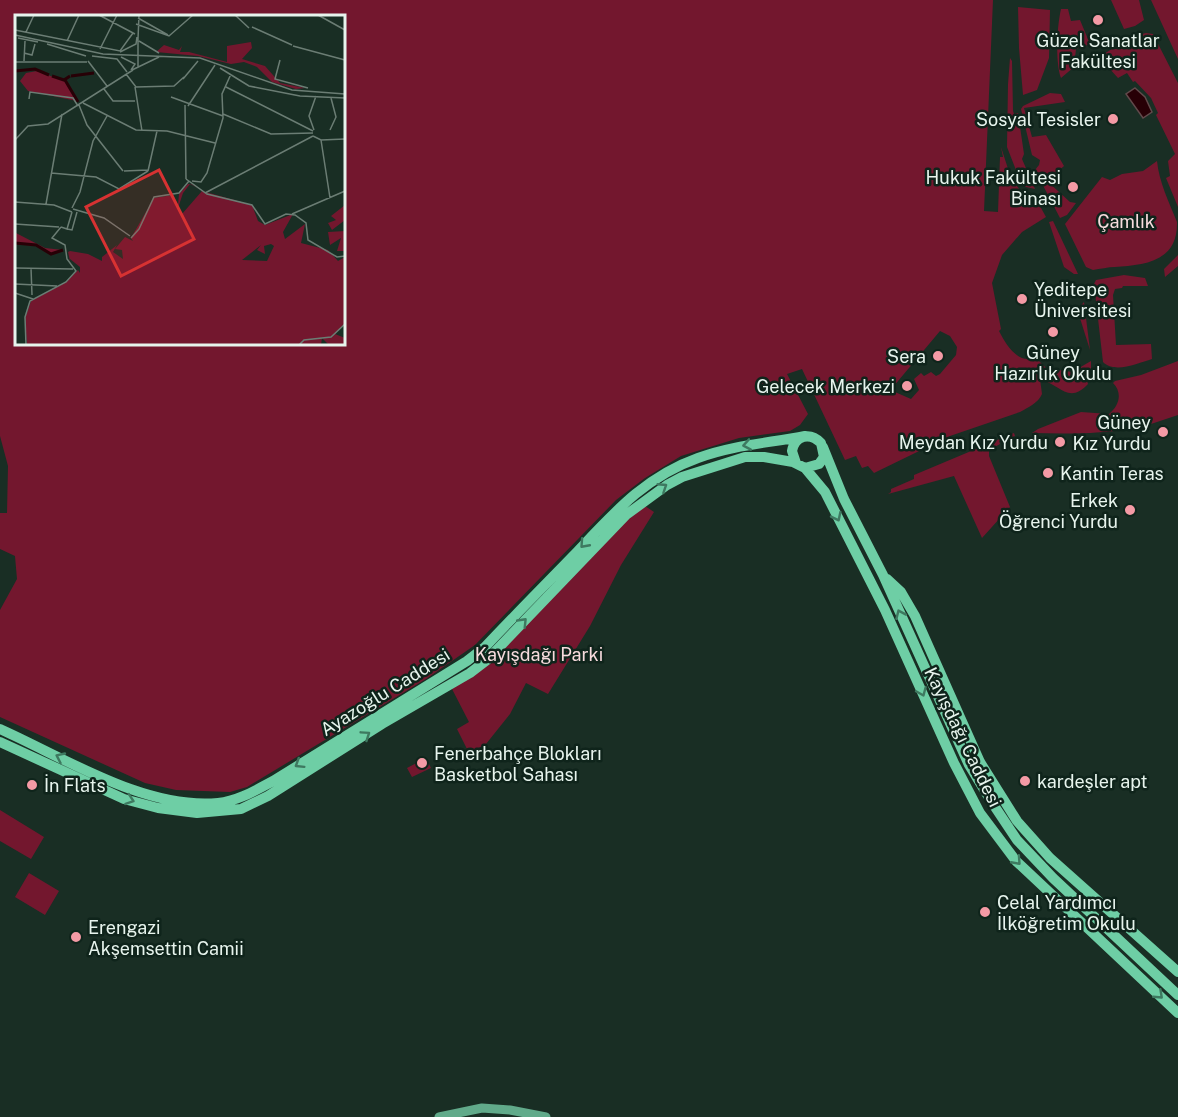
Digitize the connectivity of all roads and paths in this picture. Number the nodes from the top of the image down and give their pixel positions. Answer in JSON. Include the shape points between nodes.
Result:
{"nodes":[{"id":1,"x":805,"y":436,"type":"junction"},
{"id":2,"x":823,"y":447,"type":"junction"},
{"id":3,"x":801,"y":466,"type":"junction"},
{"id":4,"x":883,"y":575,"type":"junction"},
{"id":5,"x":0,"y":729,"type":"edge"},
{"id":6,"x":0,"y":742,"type":"edge"},
{"id":7,"x":1178,"y":972,"type":"edge"},
{"id":8,"x":1178,"y":995,"type":"edge"},
{"id":9,"x":1178,"y":1013,"type":"edge"},
{"id":10,"x":439,"y":1117,"type":"edge"},
{"id":11,"x":546,"y":1117,"type":"edge"}],
"edges":[{"from":1,"to":2,"type":"main road","via":[[814,437]]},
{"from":1,"to":3,"type":"main road","via":[[793,446],[792,456]]},
{"from":1,"to":5,"type":"main road","name":"Ayazoğlu Caddesi","one_way":true,"via":[[750,444],[697,458],[670,470],[606,520],[467,661],[273,781],[240,797],[219,803],[141,794]]},
{"from":2,"to":3,"type":"main road","via":[[822,461],[815,467]]},
{"from":2,"to":4,"type":"main road","name":"Kayışdağı Caddesi","via":[[844,499]]},
{"from":6,"to":3,"type":"main road","name":"Ayazoğlu Caddesi","one_way":true,"via":[[140,804],[197,813],[241,809],[470,673],[626,515],[667,484],[745,457],[764,457]]},
{"from":3,"to":9,"type":"main road","name":"Kayışdağı Caddesi","one_way":true,"via":[[825,492],[980,813],[1016,861]]},
{"from":4,"to":7,"type":"main road","via":[[901,592],[915,616],[980,762],[1017,821],[1050,858]]},
{"from":8,"to":4,"type":"main road","name":"Kayışdağı Caddesi","one_way":true,"via":[[1017,840],[969,765]]},
{"from":10,"to":11,"type":"street","via":[[482,1108]]}]}
